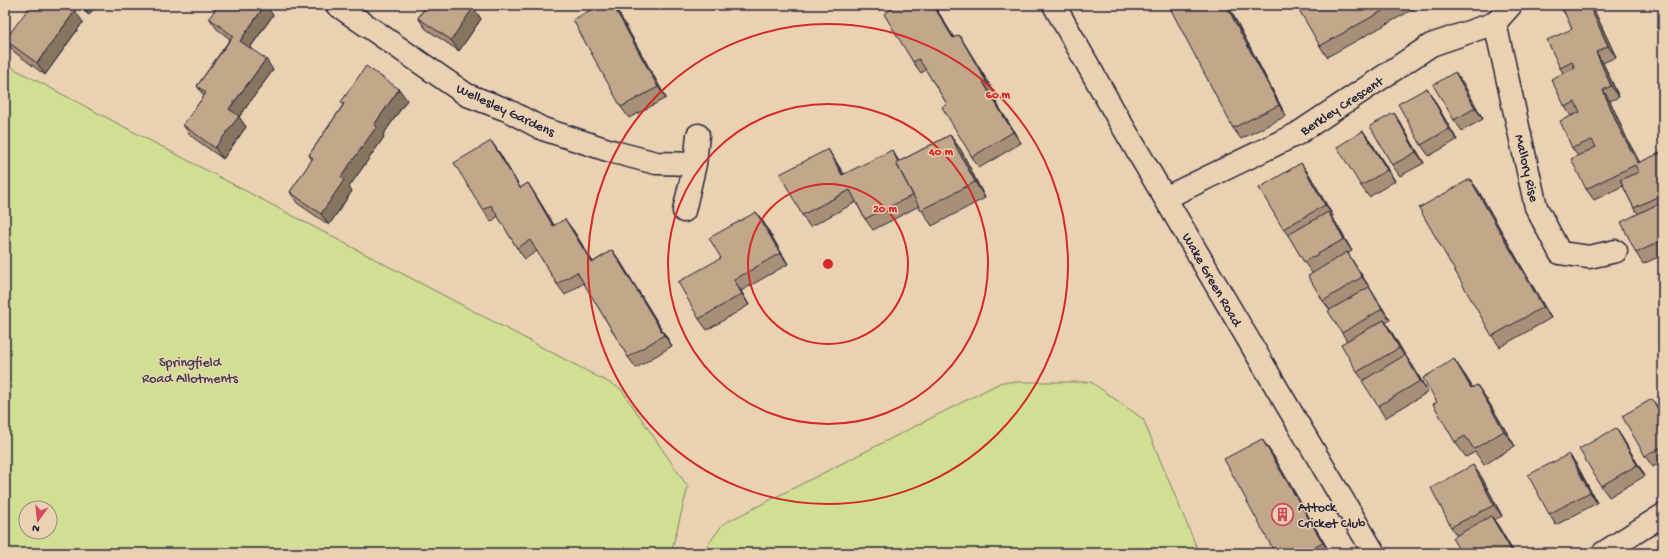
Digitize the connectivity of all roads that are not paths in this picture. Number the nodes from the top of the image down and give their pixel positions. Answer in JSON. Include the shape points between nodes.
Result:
{"nodes":[{"id":1,"x":337,"y":5,"type":"edge"},
{"id":2,"x":1054,"y":5,"type":"edge"},
{"id":3,"x":1512,"y":5,"type":"edge"},
{"id":4,"x":1495,"y":23,"type":"junction"},
{"id":5,"x":698,"y":135,"type":"dead end"},
{"id":6,"x":694,"y":164,"type":"junction"},
{"id":7,"x":1166,"y":198,"type":"junction"},
{"id":8,"x":684,"y":211,"type":"dead end"},
{"id":9,"x":1616,"y":251,"type":"dead end"},
{"id":10,"x":1663,"y":515,"type":"edge"},
{"id":11,"x":1374,"y":553,"type":"edge"},
{"id":12,"x":1603,"y":553,"type":"edge"}],
"edges":[{"from":1,"to":6,"type":"street","name":"Wellesley Gardens","via":[[467,95],[507,110],[543,129],[656,163]]},
{"from":2,"to":7,"type":"street","name":"Wake Green Road"},
{"from":3,"to":4,"type":"street","name":"Berkley Crescent"},
{"from":4,"to":7,"type":"street","name":"Berkley Crescent","via":[[1431,45],[1297,134]]},
{"from":4,"to":9,"type":"street","name":"Mallory Rise","via":[[1536,207],[1560,253],[1589,257]]},
{"from":5,"to":6,"type":"street"},
{"from":6,"to":8,"type":"street"},
{"from":7,"to":11,"type":"street","name":"Wake Green Road"},
{"from":10,"to":12,"type":"street"}]}
